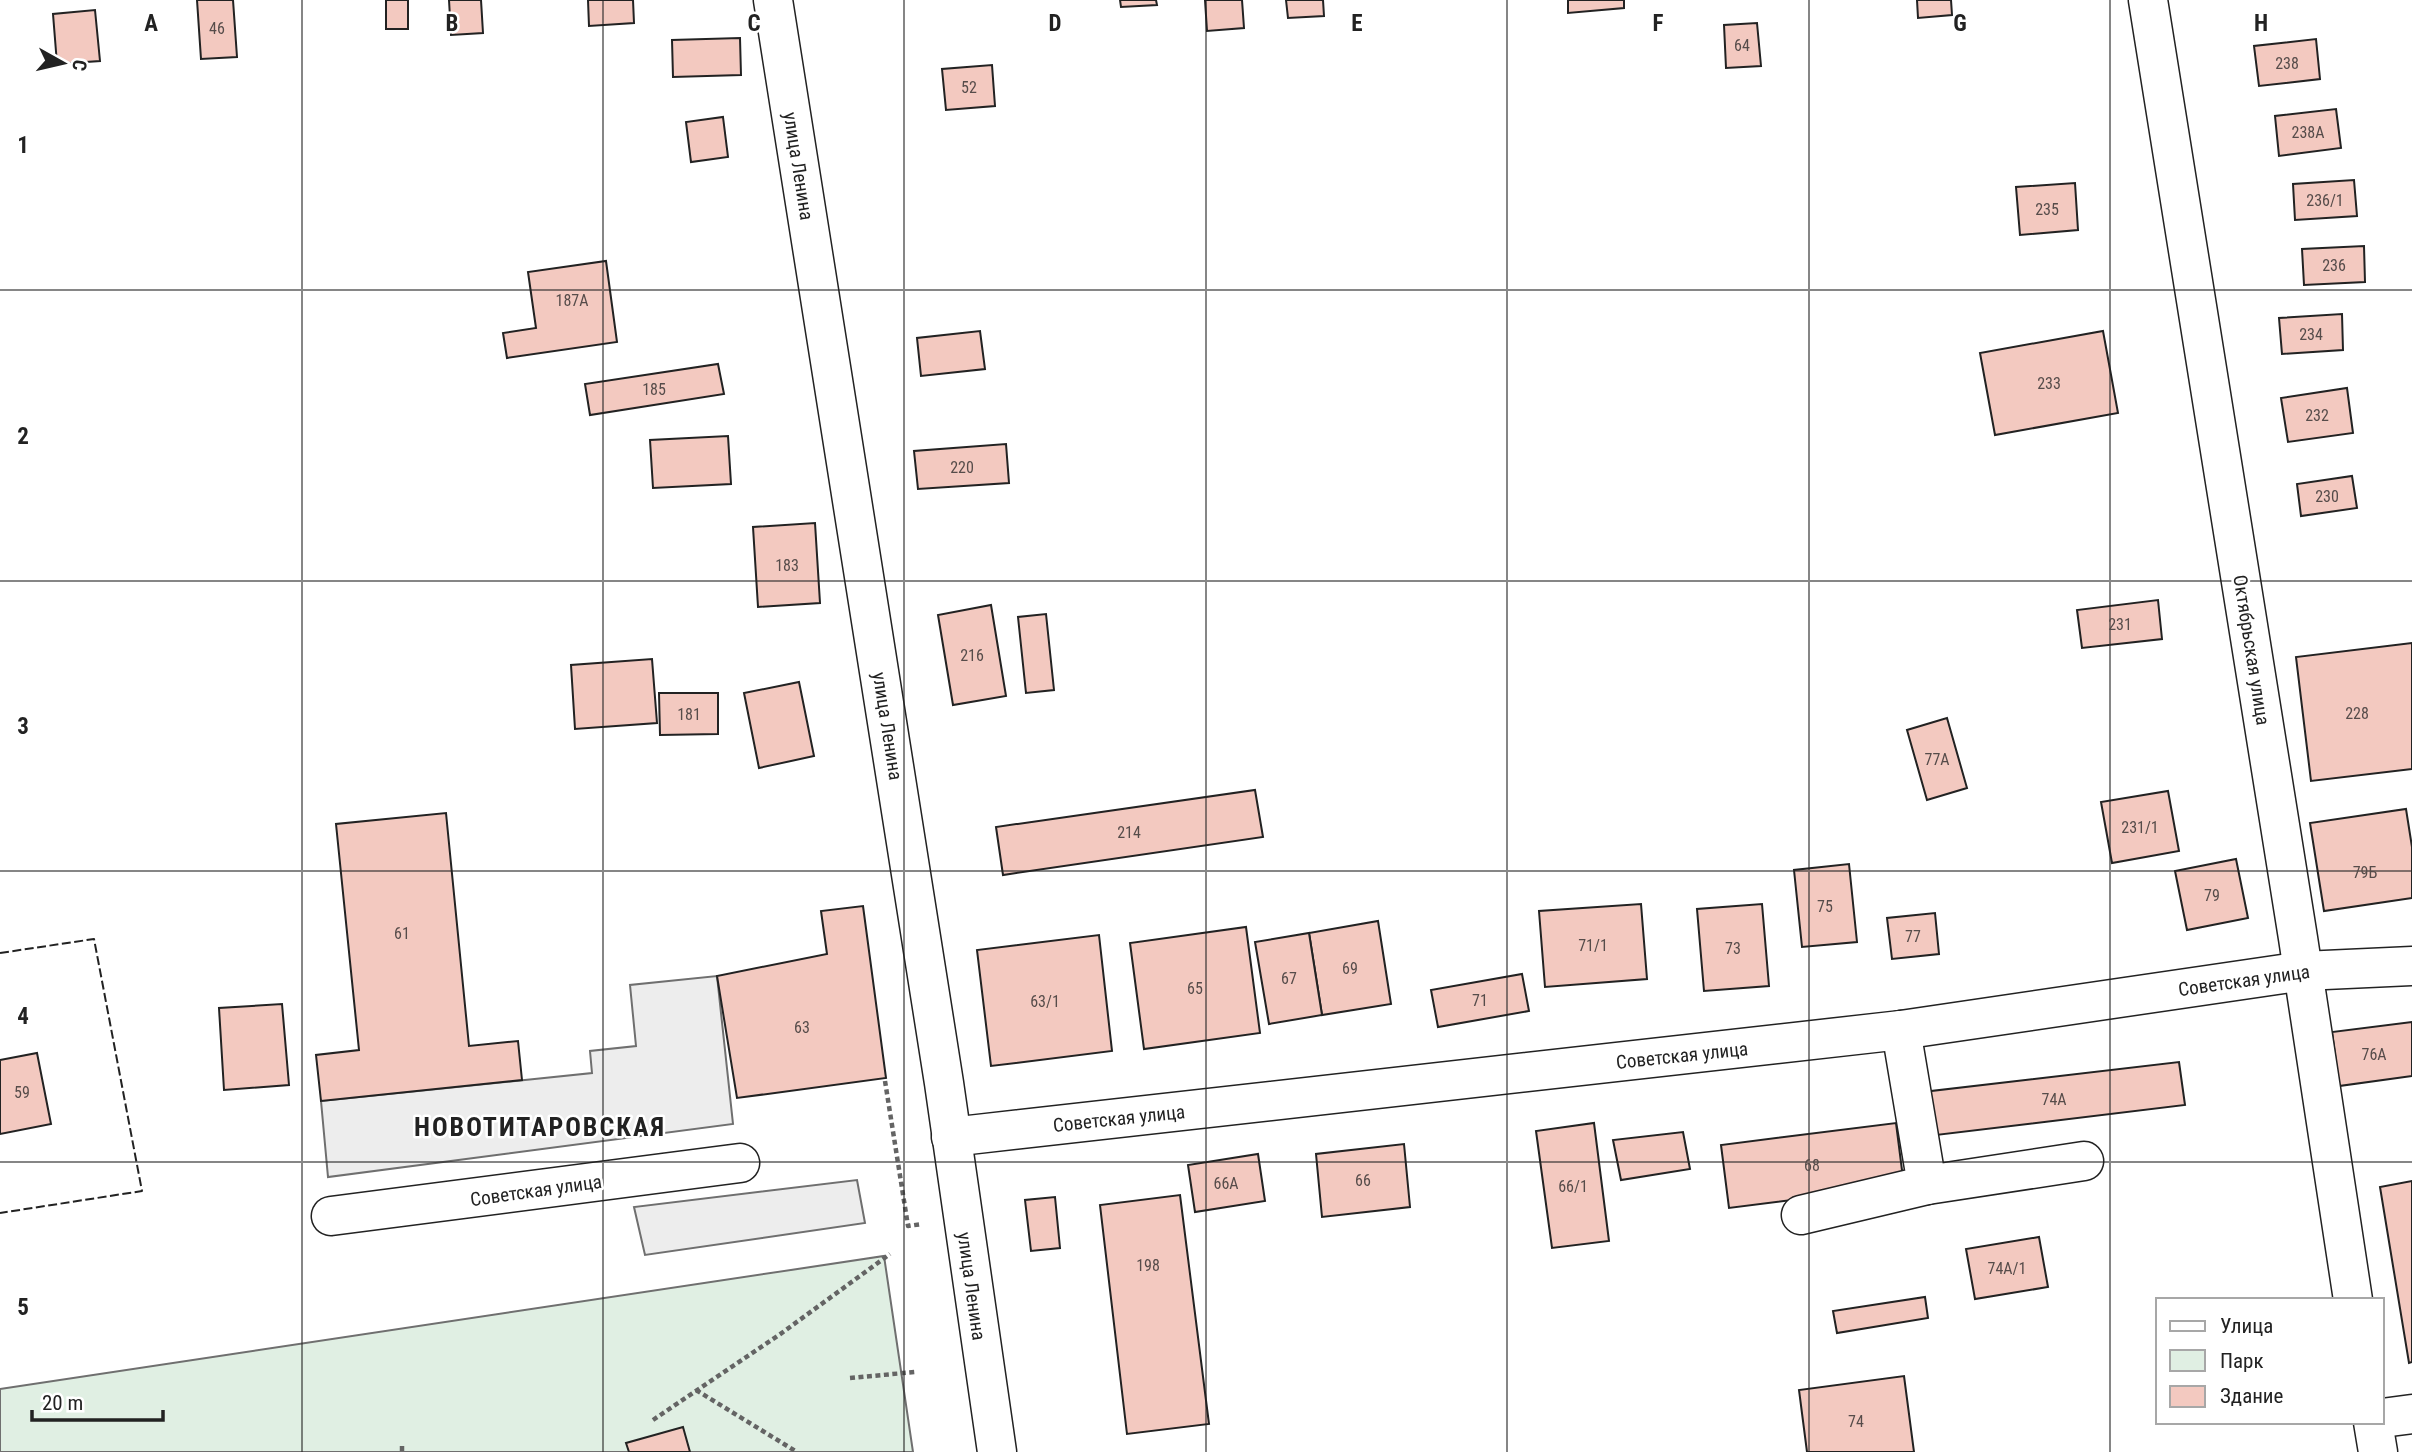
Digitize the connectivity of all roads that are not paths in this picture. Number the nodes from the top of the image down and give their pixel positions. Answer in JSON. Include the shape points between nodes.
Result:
{"nodes":[{"id":1,"x":773,"y":0,"type":"edge"},
{"id":2,"x":2148,"y":0,"type":"edge"},
{"id":3,"x":2412,"y":966,"type":"edge"},
{"id":4,"x":2303,"y":971,"type":"junction"},
{"id":5,"x":1901,"y":1030,"type":"junction"},
{"id":6,"x":951,"y":1137,"type":"junction"},
{"id":7,"x":2084,"y":1161,"type":"dead end"},
{"id":8,"x":740,"y":1163,"type":"dead end"},
{"id":9,"x":1927,"y":1185,"type":"junction"},
{"id":10,"x":1801,"y":1215,"type":"dead end"},
{"id":11,"x":331,"y":1216,"type":"dead end"},
{"id":12,"x":2353,"y":1298,"type":"edge"},
{"id":13,"x":2412,"y":1414,"type":"edge"},
{"id":14,"x":2384,"y":1418,"type":"edge"},
{"id":15,"x":2373,"y":1424,"type":"edge"},
{"id":16,"x":997,"y":1452,"type":"edge"},
{"id":17,"x":2378,"y":1452,"type":"edge"}],
"edges":[{"from":1,"to":6,"type":"street","name":"улица Ленина"},
{"from":2,"to":4,"type":"street","name":"Октябрьская улица"},
{"from":3,"to":4,"type":"street","name":"Советская улица"},
{"from":4,"to":5,"type":"street","name":"Советская улица"},
{"from":4,"to":12,"type":"street","name":"Октябрьская улица"},
{"from":5,"to":6,"type":"street","name":"Советская улица"},
{"from":5,"to":9,"type":"street"},
{"from":6,"to":16,"type":"street","name":"улица Ленина"},
{"from":7,"to":9,"type":"street"},
{"from":8,"to":11,"type":"street","name":"Советская улица"},
{"from":9,"to":10,"type":"street"},
{"from":13,"to":14,"type":"street"},
{"from":15,"to":17,"type":"street"}]}
